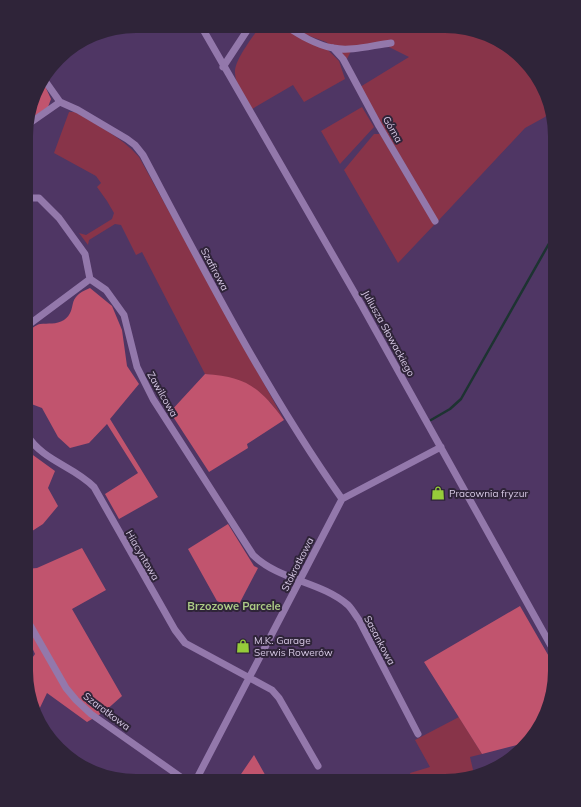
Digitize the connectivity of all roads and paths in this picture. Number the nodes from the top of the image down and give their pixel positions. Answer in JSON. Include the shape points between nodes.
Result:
{"nodes":[{"id":1,"x":205,"y":33,"type":"edge"},
{"id":2,"x":245,"y":33,"type":"edge"},
{"id":3,"x":298,"y":33,"type":"edge"},
{"id":4,"x":391,"y":43,"type":"dead end"},
{"id":5,"x":333,"y":48,"type":"junction"},
{"id":6,"x":223,"y":67,"type":"junction"},
{"id":7,"x":47,"y":84,"type":"edge"},
{"id":8,"x":60,"y":102,"type":"junction"},
{"id":9,"x":34,"y":120,"type":"edge"},
{"id":10,"x":33,"y":198,"type":"edge"},
{"id":11,"x":434,"y":221,"type":"dead end"},
{"id":12,"x":90,"y":279,"type":"junction"},
{"id":13,"x":33,"y":322,"type":"edge"},
{"id":14,"x":33,"y":445,"type":"edge"},
{"id":15,"x":441,"y":447,"type":"junction"},
{"id":16,"x":342,"y":499,"type":"junction"},
{"id":17,"x":300,"y":580,"type":"junction"},
{"id":18,"x":33,"y":630,"type":"edge"},
{"id":19,"x":548,"y":640,"type":"edge"},
{"id":20,"x":250,"y":678,"type":"junction"},
{"id":21,"x":418,"y":734,"type":"dead end"},
{"id":22,"x":318,"y":766,"type":"dead end"},
{"id":23,"x":176,"y":774,"type":"edge"},
{"id":24,"x":199,"y":774,"type":"edge"}],
"edges":[{"from":1,"to":6,"type":"street","name":"Juliusza Słowackiego"},
{"from":2,"to":6,"type":"street"},
{"from":3,"to":5,"type":"street"},
{"from":4,"to":5,"type":"street","via":[[346,49]]},
{"from":5,"to":11,"type":"street","name":"Górna","via":[[343,59]]},
{"from":6,"to":15,"type":"street","name":"Juliusza Słowackiego"},
{"from":7,"to":8,"type":"street"},
{"from":8,"to":9,"type":"street"},
{"from":8,"to":16,"type":"street","name":"Szafirowa","via":[[127,139],[143,155],[218,295],[306,448]]},
{"from":10,"to":12,"type":"street","via":[[39,198],[59,218],[85,254]]},
{"from":12,"to":13,"type":"street"},
{"from":12,"to":17,"type":"street","name":"Zawilcowa","via":[[106,290],[124,314],[137,367],[152,399],[253,555],[262,564],[284,576]]},
{"from":14,"to":20,"type":"street","name":"Hiacyntowa","via":[[42,454],[84,478],[94,487],[175,630],[186,643]]},
{"from":15,"to":16,"type":"street"},
{"from":15,"to":19,"type":"street","name":"Juliusza Słowackiego"},
{"from":16,"to":17,"type":"street","name":"Stokrotkowa"},
{"from":17,"to":20,"type":"street","name":"Stokrotkowa"},
{"from":17,"to":21,"type":"street","name":"Sasankowa","via":[[348,605],[359,620]]},
{"from":18,"to":23,"type":"street","name":"Szarotkowa","via":[[66,688],[76,700],[91,714]]},
{"from":20,"to":22,"type":"street","name":"Hiacyntowa","via":[[272,690],[279,698]]},
{"from":20,"to":24,"type":"street","name":"Stokrotkowa"}]}
